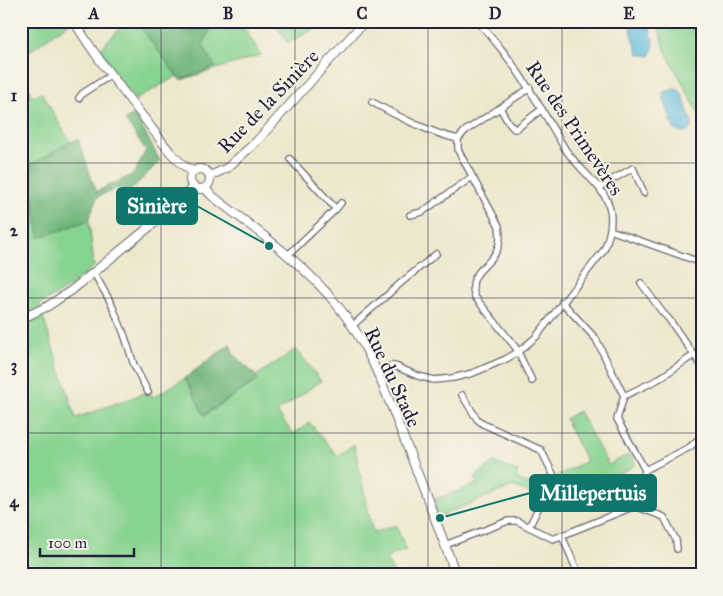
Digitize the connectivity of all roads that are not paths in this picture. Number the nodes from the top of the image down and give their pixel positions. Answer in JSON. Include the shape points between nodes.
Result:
{"nodes":[{"id":1,"x":74,"y":21,"type":"edge"},
{"id":2,"x":365,"y":21,"type":"edge"},
{"id":3,"x":477,"y":21,"type":"edge"},
{"id":4,"x":111,"y":75,"type":"junction"},
{"id":5,"x":530,"y":88,"type":"junction"},
{"id":6,"x":79,"y":98,"type":"dead end"},
{"id":7,"x":372,"y":102,"type":"dead end"},
{"id":8,"x":500,"y":108,"type":"junction"},
{"id":9,"x":542,"y":109,"type":"junction"},
{"id":10,"x":458,"y":139,"type":"junction"},
{"id":11,"x":290,"y":159,"type":"dead end"},
{"id":12,"x":193,"y":172,"type":"junction"},
{"id":13,"x":210,"y":176,"type":"junction"},
{"id":14,"x":472,"y":177,"type":"junction"},
{"id":15,"x":193,"y":187,"type":"junction"},
{"id":16,"x":598,"y":187,"type":"junction"},
{"id":17,"x":206,"y":188,"type":"junction"},
{"id":18,"x":644,"y":193,"type":"dead end"},
{"id":19,"x":341,"y":203,"type":"dead end"},
{"id":20,"x":336,"y":209,"type":"junction"},
{"id":21,"x":410,"y":215,"type":"dead end"},
{"id":22,"x":610,"y":230,"type":"junction"},
{"id":23,"x":436,"y":254,"type":"dead end"},
{"id":24,"x":287,"y":256,"type":"junction"},
{"id":25,"x":694,"y":260,"type":"dead end"},
{"id":26,"x":94,"y":273,"type":"junction"},
{"id":27,"x":641,"y":283,"type":"dead end"},
{"id":28,"x":562,"y":302,"type":"junction"},
{"id":29,"x":21,"y":319,"type":"edge"},
{"id":30,"x":352,"y":326,"type":"junction"},
{"id":31,"x":518,"y":352,"type":"junction"},
{"id":32,"x":694,"y":355,"type":"junction"},
{"id":33,"x":702,"y":366,"type":"edge"},
{"id":34,"x":377,"y":371,"type":"junction"},
{"id":35,"x":532,"y":380,"type":"dead end"},
{"id":36,"x":148,"y":392,"type":"dead end"},
{"id":37,"x":462,"y":395,"type":"dead end"},
{"id":38,"x":624,"y":396,"type":"junction"},
{"id":39,"x":702,"y":436,"type":"edge"},
{"id":40,"x":645,"y":470,"type":"junction"},
{"id":41,"x":635,"y":506,"type":"junction"},
{"id":42,"x":529,"y":527,"type":"junction"},
{"id":43,"x":562,"y":536,"type":"junction"},
{"id":44,"x":445,"y":545,"type":"junction"},
{"id":45,"x":677,"y":549,"type":"dead end"},
{"id":46,"x":456,"y":575,"type":"edge"},
{"id":47,"x":578,"y":575,"type":"edge"}],
"edges":[{"from":1,"to":4,"type":"street"},
{"from":2,"to":13,"type":"street","name":"Rue de la Sinière","via":[[253,145],[227,168]]},
{"from":3,"to":5,"type":"street","name":"Rue des Primevères"},
{"from":4,"to":6,"type":"street"},
{"from":4,"to":12,"type":"street","via":[[170,152]]},
{"from":5,"to":8,"type":"street"},
{"from":5,"to":9,"type":"street","name":"Rue des Primevères"},
{"from":7,"to":10,"type":"street","via":[[399,117]]},
{"from":8,"to":9,"type":"street","via":[[514,129]]},
{"from":8,"to":10,"type":"street"},
{"from":9,"to":16,"type":"street","name":"Rue des Primevères","via":[[568,153]]},
{"from":10,"to":14,"type":"street","via":[[458,150]]},
{"from":11,"to":20,"type":"street"},
{"from":12,"to":13,"type":"street","via":[[202,169]]},
{"from":12,"to":15,"type":"street","via":[[190,178]]},
{"from":13,"to":17,"type":"street","via":[[210,184]]},
{"from":14,"to":21,"type":"street","via":[[422,212]]},
{"from":14,"to":31,"type":"street","via":[[499,226],[500,240],[497,251],[475,276],[472,289]]},
{"from":15,"to":17,"type":"street","via":[[199,190]]},
{"from":15,"to":26,"type":"street"},
{"from":16,"to":18,"type":"street","via":[[633,168]]},
{"from":16,"to":22,"type":"street","name":"Rue des Primevères","via":[[608,201],[612,216]]},
{"from":17,"to":24,"type":"street","name":"Rue du Stade"},
{"from":19,"to":20,"type":"street"},
{"from":20,"to":24,"type":"street"},
{"from":22,"to":25,"type":"street"},
{"from":22,"to":28,"type":"street","name":"Rue des Primevères","via":[[604,250]]},
{"from":23,"to":30,"type":"street"},
{"from":24,"to":30,"type":"street","name":"Rue du Stade","via":[[324,289]]},
{"from":26,"to":29,"type":"street","via":[[48,306]]},
{"from":26,"to":36,"type":"street","via":[[111,303],[134,365]]},
{"from":27,"to":32,"type":"street"},
{"from":28,"to":31,"type":"street","name":"Rue des Primevères","via":[[536,337]]},
{"from":28,"to":38,"type":"street","via":[[596,339]]},
{"from":30,"to":34,"type":"street","name":"Rue du Stade"},
{"from":31,"to":34,"type":"street","name":"Rue des Primevères","via":[[494,365],[453,378],[434,380],[395,366]]},
{"from":31,"to":35,"type":"street"},
{"from":32,"to":33,"type":"street"},
{"from":32,"to":38,"type":"street","via":[[657,380]]},
{"from":34,"to":44,"type":"street","name":"Rue du Stade"},
{"from":37,"to":42,"type":"street","via":[[483,424],[541,450],[554,476]]},
{"from":38,"to":40,"type":"street","via":[[617,419]]},
{"from":39,"to":40,"type":"street","via":[[690,447]]},
{"from":40,"to":41,"type":"street"},
{"from":41,"to":43,"type":"street"},
{"from":41,"to":45,"type":"street","via":[[664,518],[676,540]]},
{"from":42,"to":43,"type":"street","via":[[553,539]]},
{"from":42,"to":44,"type":"street","via":[[508,521]]},
{"from":43,"to":47,"type":"street"},
{"from":44,"to":46,"type":"street","name":"Rue du Stade"}]}
